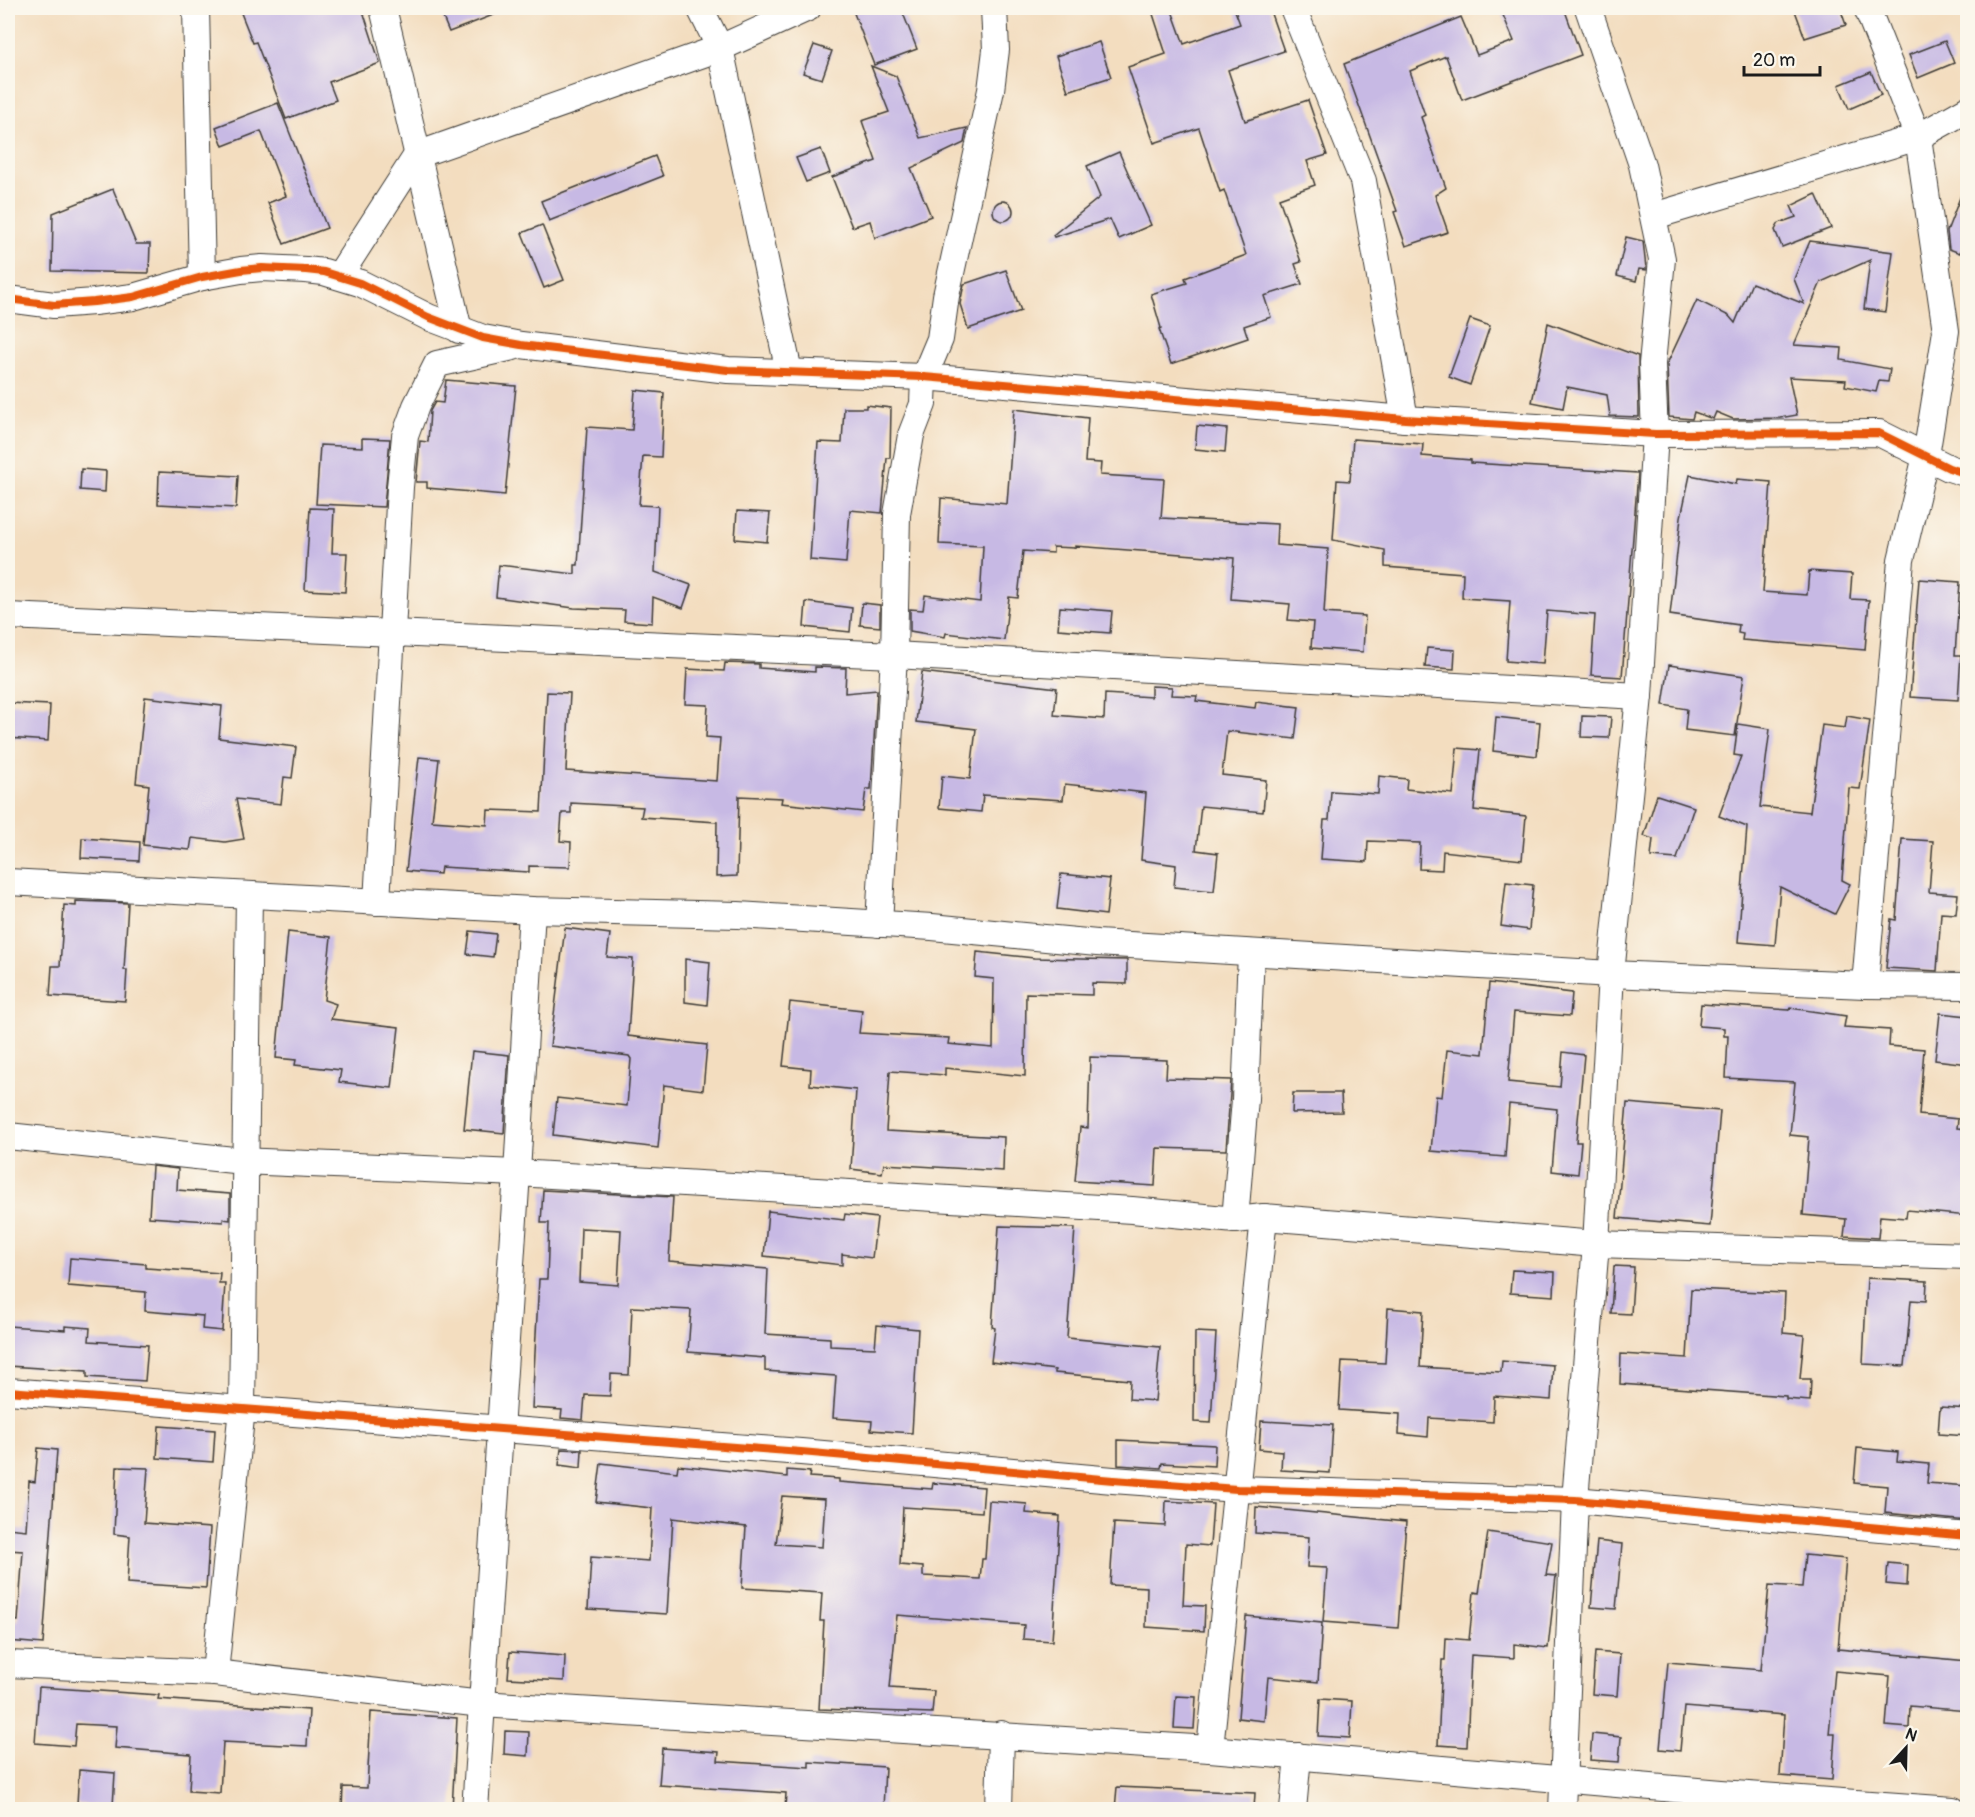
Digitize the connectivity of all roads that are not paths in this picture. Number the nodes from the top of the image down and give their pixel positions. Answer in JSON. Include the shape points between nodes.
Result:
{"nodes":[{"id":1,"x":196,"y":8,"type":"edge"},
{"id":2,"x":383,"y":8,"type":"edge"},
{"id":3,"x":700,"y":8,"type":"edge"},
{"id":4,"x":808,"y":8,"type":"edge"},
{"id":5,"x":994,"y":8,"type":"edge"},
{"id":6,"x":1293,"y":8,"type":"edge"},
{"id":7,"x":1588,"y":8,"type":"edge"},
{"id":8,"x":1867,"y":8,"type":"edge"},
{"id":9,"x":720,"y":48,"type":"junction"},
{"id":10,"x":1968,"y":109,"type":"edge"},
{"id":11,"x":1918,"y":136,"type":"junction"},
{"id":12,"x":417,"y":155,"type":"junction"},
{"id":13,"x":1654,"y":216,"type":"junction"},
{"id":14,"x":339,"y":276,"type":"junction"},
{"id":15,"x":202,"y":277,"type":"junction"},
{"id":16,"x":8,"y":299,"type":"edge"},
{"id":17,"x":459,"y":330,"type":"junction"},
{"id":18,"x":1957,"y":331,"type":"edge"},
{"id":19,"x":521,"y":345,"type":"junction"},
{"id":20,"x":789,"y":372,"type":"junction"},
{"id":21,"x":924,"y":377,"type":"junction"},
{"id":22,"x":1405,"y":419,"type":"junction"},
{"id":23,"x":1655,"y":434,"type":"junction"},
{"id":24,"x":1926,"y":456,"type":"junction"},
{"id":25,"x":1968,"y":474,"type":"edge"},
{"id":26,"x":8,"y":616,"type":"edge"},
{"id":27,"x":392,"y":634,"type":"junction"},
{"id":28,"x":894,"y":655,"type":"junction"},
{"id":29,"x":1639,"y":696,"type":"junction"},
{"id":30,"x":8,"y":882,"type":"edge"},
{"id":31,"x":249,"y":895,"type":"junction"},
{"id":32,"x":377,"y":902,"type":"junction"},
{"id":33,"x":532,"y":910,"type":"junction"},
{"id":34,"x":879,"y":924,"type":"junction"},
{"id":35,"x":1251,"y":953,"type":"junction"},
{"id":36,"x":1611,"y":974,"type":"junction"},
{"id":37,"x":1865,"y":985,"type":"junction"},
{"id":38,"x":1968,"y":986,"type":"edge"},
{"id":39,"x":8,"y":1136,"type":"edge"},
{"id":40,"x":243,"y":1161,"type":"junction"},
{"id":41,"x":517,"y":1173,"type":"junction"},
{"id":42,"x":1264,"y":1217,"type":"junction"},
{"id":43,"x":1235,"y":1220,"type":"junction"},
{"id":44,"x":1596,"y":1244,"type":"junction"},
{"id":45,"x":1968,"y":1256,"type":"edge"},
{"id":46,"x":8,"y":1391,"type":"edge"},
{"id":47,"x":242,"y":1408,"type":"junction"},
{"id":48,"x":500,"y":1431,"type":"junction"},
{"id":49,"x":1237,"y":1489,"type":"junction"},
{"id":50,"x":1575,"y":1500,"type":"junction"},
{"id":51,"x":1968,"y":1536,"type":"edge"},
{"id":52,"x":8,"y":1664,"type":"edge"},
{"id":53,"x":215,"y":1673,"type":"junction"},
{"id":54,"x":482,"y":1704,"type":"junction"},
{"id":55,"x":1001,"y":1734,"type":"junction"},
{"id":56,"x":1210,"y":1749,"type":"junction"},
{"id":57,"x":1298,"y":1756,"type":"junction"},
{"id":58,"x":1563,"y":1778,"type":"junction"},
{"id":59,"x":475,"y":1809,"type":"edge"},
{"id":60,"x":999,"y":1809,"type":"edge"},
{"id":61,"x":1293,"y":1809,"type":"edge"},
{"id":62,"x":1562,"y":1809,"type":"edge"},
{"id":63,"x":1953,"y":1809,"type":"edge"}],
"edges":[{"from":1,"to":15,"type":"street"},
{"from":2,"to":12,"type":"street"},
{"from":3,"to":9,"type":"street"},
{"from":4,"to":9,"type":"street"},
{"from":5,"to":21,"type":"street","via":[[996,50],[991,90],[940,339]]},
{"from":6,"to":22,"type":"street","via":[[1363,181]]},
{"from":7,"to":13,"type":"street","via":[[1642,165]]},
{"from":8,"to":11,"type":"street"},
{"from":9,"to":12,"type":"street"},
{"from":9,"to":20,"type":"street"},
{"from":10,"to":11,"type":"street"},
{"from":11,"to":13,"type":"street"},
{"from":11,"to":18,"type":"street"},
{"from":12,"to":14,"type":"street"},
{"from":12,"to":17,"type":"street"},
{"from":13,"to":23,"type":"street","via":[[1662,259],[1652,364]]},
{"from":14,"to":15,"type":"street","via":[[262,268]]},
{"from":14,"to":17,"type":"street"},
{"from":15,"to":16,"type":"street","via":[[133,297],[94,302],[54,304]]},
{"from":17,"to":19,"type":"street"},
{"from":18,"to":24,"type":"street"},
{"from":19,"to":20,"type":"street","via":[[728,370]]},
{"from":19,"to":27,"type":"street","via":[[437,364],[425,386],[405,436]]},
{"from":20,"to":21,"type":"street"},
{"from":21,"to":22,"type":"street"},
{"from":21,"to":28,"type":"street","via":[[924,404],[911,435],[897,514]]},
{"from":22,"to":23,"type":"street"},
{"from":23,"to":24,"type":"street","via":[[1879,433]]},
{"from":23,"to":29,"type":"street"},
{"from":24,"to":25,"type":"street"},
{"from":24,"to":37,"type":"street","via":[[1901,560]]},
{"from":26,"to":27,"type":"street"},
{"from":27,"to":28,"type":"street"},
{"from":27,"to":32,"type":"street"},
{"from":28,"to":29,"type":"street"},
{"from":28,"to":34,"type":"street"},
{"from":29,"to":36,"type":"street"},
{"from":30,"to":31,"type":"street"},
{"from":31,"to":32,"type":"street"},
{"from":31,"to":40,"type":"street"},
{"from":32,"to":33,"type":"street"},
{"from":33,"to":34,"type":"street","via":[[738,915]]},
{"from":33,"to":41,"type":"street"},
{"from":34,"to":35,"type":"street"},
{"from":35,"to":36,"type":"street"},
{"from":35,"to":43,"type":"street"},
{"from":36,"to":37,"type":"street"},
{"from":36,"to":44,"type":"street"},
{"from":37,"to":38,"type":"street"},
{"from":39,"to":40,"type":"street"},
{"from":40,"to":41,"type":"street"},
{"from":40,"to":47,"type":"street"},
{"from":41,"to":43,"type":"street","via":[[1132,1210]]},
{"from":41,"to":48,"type":"street"},
{"from":42,"to":43,"type":"street"},
{"from":42,"to":44,"type":"street"},
{"from":42,"to":49,"type":"street"},
{"from":44,"to":45,"type":"street"},
{"from":44,"to":50,"type":"street"},
{"from":46,"to":47,"type":"street"},
{"from":47,"to":48,"type":"street"},
{"from":47,"to":53,"type":"street"},
{"from":48,"to":49,"type":"street"},
{"from":48,"to":54,"type":"street"},
{"from":49,"to":50,"type":"street"},
{"from":49,"to":56,"type":"street"},
{"from":50,"to":51,"type":"street"},
{"from":50,"to":58,"type":"street"},
{"from":52,"to":53,"type":"street"},
{"from":53,"to":54,"type":"street"},
{"from":54,"to":55,"type":"street"},
{"from":54,"to":59,"type":"street"},
{"from":55,"to":56,"type":"street"},
{"from":55,"to":60,"type":"street"},
{"from":56,"to":57,"type":"street"},
{"from":57,"to":58,"type":"street"},
{"from":57,"to":61,"type":"street"},
{"from":58,"to":62,"type":"street"},
{"from":58,"to":63,"type":"street"}]}
